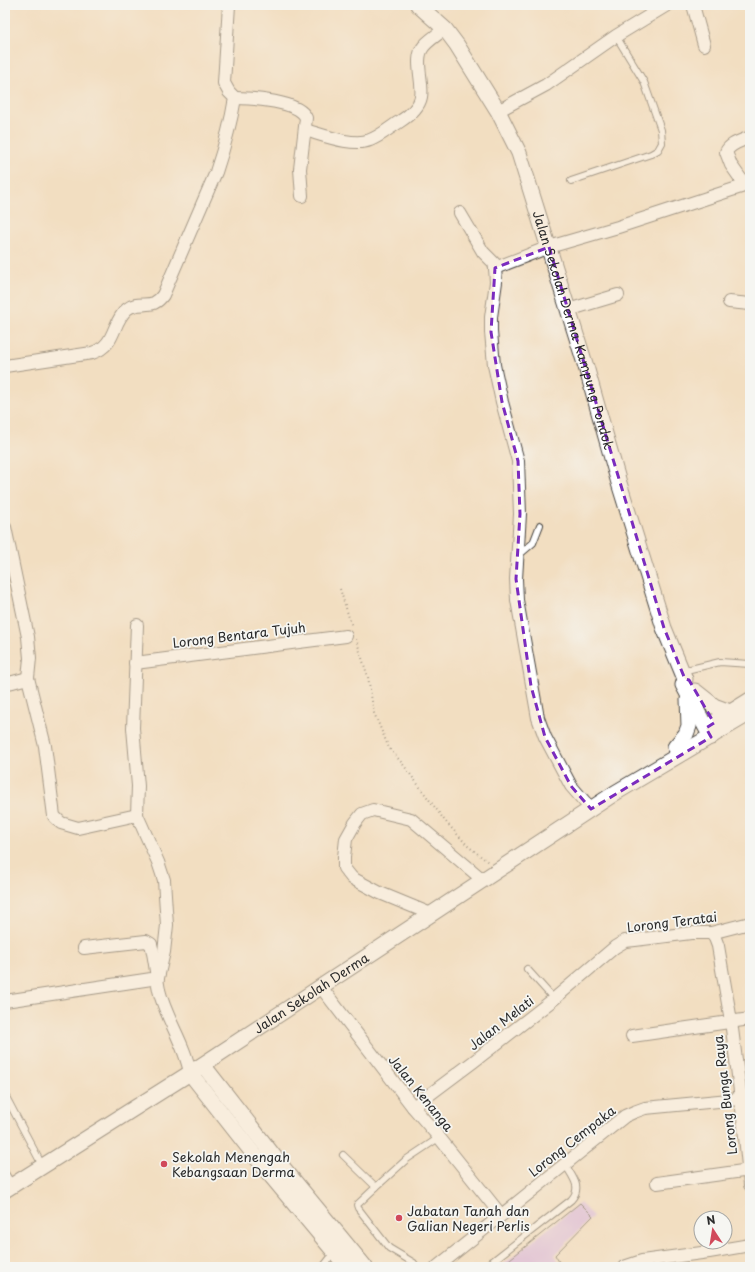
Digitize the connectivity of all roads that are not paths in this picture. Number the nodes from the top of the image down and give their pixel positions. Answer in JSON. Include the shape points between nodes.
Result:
{"nodes":[{"id":1,"x":229,"y":5,"type":"edge"},
{"id":2,"x":418,"y":5,"type":"edge"},
{"id":3,"x":667,"y":5,"type":"edge"},
{"id":4,"x":693,"y":5,"type":"edge"},
{"id":5,"x":445,"y":29,"type":"junction"},
{"id":6,"x":616,"y":36,"type":"junction"},
{"id":7,"x":704,"y":46,"type":"dead end"},
{"id":8,"x":235,"y":98,"type":"junction"},
{"id":9,"x":498,"y":112,"type":"junction"},
{"id":10,"x":305,"y":130,"type":"junction"},
{"id":11,"x":750,"y":137,"type":"edge"},
{"id":12,"x":571,"y":181,"type":"dead end"},
{"id":13,"x":747,"y":185,"type":"edge"},
{"id":14,"x":302,"y":196,"type":"dead end"},
{"id":15,"x":460,"y":213,"type":"dead end"},
{"id":16,"x":549,"y":247,"type":"junction"},
{"id":17,"x":496,"y":268,"type":"junction"},
{"id":18,"x":618,"y":295,"type":"dead end"},
{"id":19,"x":729,"y":302,"type":"dead end"},
{"id":20,"x":750,"y":304,"type":"edge"},
{"id":21,"x":568,"y":310,"type":"junction"},
{"id":22,"x":5,"y":366,"type":"edge"},
{"id":23,"x":540,"y":525,"type":"dead end"},
{"id":24,"x":5,"y":527,"type":"edge"},
{"id":25,"x":517,"y":556,"type":"junction"},
{"id":26,"x":136,"y":626,"type":"dead end"},
{"id":27,"x":346,"y":636,"type":"dead end"},
{"id":28,"x":135,"y":663,"type":"junction"},
{"id":29,"x":750,"y":664,"type":"edge"},
{"id":30,"x":28,"y":678,"type":"junction"},
{"id":31,"x":5,"y":684,"type":"edge"},
{"id":32,"x":687,"y":684,"type":"junction"},
{"id":33,"x":750,"y":700,"type":"edge"},
{"id":34,"x":730,"y":712,"type":"junction"},
{"id":35,"x":750,"y":713,"type":"edge"},
{"id":36,"x":712,"y":730,"type":"junction"},
{"id":37,"x":675,"y":747,"type":"junction"},
{"id":38,"x":614,"y":793,"type":"junction"},
{"id":39,"x":591,"y":809,"type":"junction"},
{"id":40,"x":137,"y":815,"type":"junction"},
{"id":41,"x":483,"y":880,"type":"junction"},
{"id":42,"x":431,"y":914,"type":"junction"},
{"id":43,"x":750,"y":924,"type":"edge"},
{"id":44,"x":710,"y":933,"type":"junction"},
{"id":45,"x":84,"y":948,"type":"dead end"},
{"id":46,"x":602,"y":957,"type":"joint"},
{"id":47,"x":527,"y":969,"type":"dead end"},
{"id":48,"x":158,"y":978,"type":"junction"},
{"id":49,"x":321,"y":987,"type":"junction"},
{"id":50,"x":554,"y":1000,"type":"junction"},
{"id":51,"x":5,"y":1001,"type":"edge"},
{"id":52,"x":750,"y":1019,"type":"edge"},
{"id":53,"x":731,"y":1021,"type":"junction"},
{"id":54,"x":632,"y":1036,"type":"dead end"},
{"id":55,"x":194,"y":1066,"type":"junction"},
{"id":56,"x":5,"y":1095,"type":"edge"},
{"id":57,"x":746,"y":1098,"type":"edge"},
{"id":58,"x":413,"y":1106,"type":"junction"},
{"id":59,"x":438,"y":1136,"type":"junction"},
{"id":60,"x":343,"y":1155,"type":"dead end"},
{"id":61,"x":565,"y":1164,"type":"junction"},
{"id":62,"x":42,"y":1166,"type":"junction"},
{"id":63,"x":273,"y":1168,"type":"junction"},
{"id":64,"x":749,"y":1170,"type":"edge"},
{"id":65,"x":8,"y":1183,"type":"edge"},
{"id":66,"x":657,"y":1183,"type":"dead end"},
{"id":67,"x":750,"y":1185,"type":"edge"},
{"id":68,"x":376,"y":1187,"type":"junction"},
{"id":69,"x":501,"y":1215,"type":"junction"},
{"id":70,"x":750,"y":1245,"type":"edge"},
{"id":71,"x":335,"y":1252,"type":"junction"},
{"id":72,"x":323,"y":1267,"type":"edge"},
{"id":73,"x":347,"y":1267,"type":"edge"},
{"id":74,"x":365,"y":1267,"type":"edge"},
{"id":75,"x":416,"y":1267,"type":"edge"},
{"id":76,"x":437,"y":1267,"type":"edge"},
{"id":77,"x":485,"y":1267,"type":"edge"},
{"id":78,"x":624,"y":1267,"type":"edge"}],
"edges":[{"from":1,"to":8,"type":"street","via":[[224,83]]},
{"from":2,"to":5,"type":"street","name":"Jalan Sekolah Derma-Kampung Pondok"},
{"from":3,"to":6,"type":"street"},
{"from":4,"to":7,"type":"street"},
{"from":5,"to":9,"type":"street","name":"Jalan Sekolah Derma-Kampung Pondok"},
{"from":5,"to":10,"type":"street","via":[[422,47],[419,60],[421,98],[402,120],[383,133],[364,141],[353,142]]},
{"from":6,"to":9,"type":"street","via":[[546,85]]},
{"from":6,"to":12,"type":"lane","via":[[644,82],[661,130],[662,143],[658,150],[651,154]]},
{"from":8,"to":10,"type":"street","via":[[258,99],[300,110],[305,114]]},
{"from":8,"to":22,"type":"street","via":[[228,134],[216,172],[163,295],[154,303],[128,308],[107,344],[100,350]]},
{"from":9,"to":16,"type":"street","name":"Jalan Sekolah Derma-Kampung Pondok","via":[[519,152]]},
{"from":10,"to":14,"type":"street","via":[[300,169]]},
{"from":11,"to":13,"type":"street","via":[[733,144],[726,152],[731,166]]},
{"from":13,"to":16,"type":"street"},
{"from":15,"to":17,"type":"street","via":[[483,252]]},
{"from":16,"to":17,"type":"street"},
{"from":16,"to":21,"type":"street","name":"Jalan Sekolah Derma-Kampung Pondok"},
{"from":17,"to":25,"type":"street","via":[[491,332],[494,365],[518,461],[520,514]]},
{"from":18,"to":21,"type":"street"},
{"from":19,"to":20,"type":"street"},
{"from":21,"to":32,"type":"street","name":"Jalan Sekolah Derma-Kampung Pondok","via":[[664,628]]},
{"from":23,"to":25,"type":"lane","via":[[533,543]]},
{"from":24,"to":30,"type":"street","via":[[28,637]]},
{"from":25,"to":39,"type":"street","via":[[517,600],[538,718],[571,786]]},
{"from":26,"to":28,"type":"street"},
{"from":27,"to":28,"type":"street","name":"Lorong Bentara Tujuh"},
{"from":28,"to":40,"type":"street","via":[[133,728],[138,786]]},
{"from":29,"to":32,"type":"lane","via":[[720,662]]},
{"from":30,"to":31,"type":"street"},
{"from":30,"to":40,"type":"street","via":[[45,746],[54,816],[61,822],[78,828]]},
{"from":32,"to":34,"type":"street","via":[[714,706]]},
{"from":32,"to":36,"type":"street","name":"Jalan Sekolah Derma-Kampung Pondok"},
{"from":32,"to":37,"type":"street","via":[[689,726]]},
{"from":33,"to":34,"type":"street","name":"Jalan Sekolah Derma"},
{"from":34,"to":36,"type":"street","name":"Jalan Sekolah Derma"},
{"from":35,"to":36,"type":"street","name":"Jalan Sekolah Derma"},
{"from":36,"to":37,"type":"street","name":"Jalan Sekolah Derma"},
{"from":36,"to":38,"type":"street","name":"Jalan Sekolah Derma"},
{"from":37,"to":38,"type":"street","name":"Jalan Sekolah Derma"},
{"from":38,"to":39,"type":"street","name":"Jalan Sekolah Derma"},
{"from":39,"to":41,"type":"street","name":"Jalan Sekolah Derma"},
{"from":40,"to":48,"type":"street","via":[[164,880],[167,924]]},
{"from":41,"to":42,"type":"street","name":"Jalan Sekolah Derma"},
{"from":41,"to":42,"type":"street","via":[[411,819],[373,810],[362,814],[346,839],[344,868],[352,878],[380,893]]},
{"from":42,"to":49,"type":"street","name":"Jalan Sekolah Derma"},
{"from":43,"to":44,"type":"street","name":"Lorong Teratai"},
{"from":44,"to":46,"type":"street","name":"Lorong Teratai","via":[[625,941]]},
{"from":44,"to":53,"type":"street","name":"Lorong Bunga Raya","via":[[718,946]]},
{"from":45,"to":48,"type":"street","via":[[146,941],[151,944]]},
{"from":46,"to":50,"type":"street","name":"Jalan Melati"},
{"from":47,"to":50,"type":"lane"},
{"from":48,"to":51,"type":"street"},
{"from":48,"to":55,"type":"street","via":[[166,1010]]},
{"from":49,"to":55,"type":"street","name":"Jalan Sekolah Derma"},
{"from":49,"to":58,"type":"street","name":"Jalan Kenanga"},
{"from":50,"to":58,"type":"street","name":"Jalan Melati"},
{"from":52,"to":53,"type":"street"},
{"from":53,"to":54,"type":"street"},
{"from":53,"to":57,"type":"street","name":"Lorong Bunga Raya"},
{"from":55,"to":62,"type":"street","name":"Jalan Sekolah Derma","via":[[115,1122]]},
{"from":55,"to":63,"type":"street"},
{"from":56,"to":62,"type":"lane"},
{"from":57,"to":61,"type":"street","name":"Lorong Cempaka","via":[[645,1108],[634,1112],[624,1116]]},
{"from":57,"to":64,"type":"street","name":"Lorong Bunga Raya"},
{"from":58,"to":59,"type":"street","name":"Jalan Kenanga"},
{"from":59,"to":68,"type":"lane"},
{"from":59,"to":69,"type":"street","name":"Jalan Kenanga"},
{"from":60,"to":68,"type":"lane"},
{"from":61,"to":69,"type":"street","name":"Lorong Cempaka"},
{"from":61,"to":77,"type":"lane","via":[[577,1184],[576,1195]]},
{"from":62,"to":65,"type":"street","name":"Jalan Sekolah Derma"},
{"from":63,"to":71,"type":"street"},
{"from":63,"to":74,"type":"street"},
{"from":64,"to":66,"type":"street"},
{"from":64,"to":67,"type":"street","name":"Lorong Bunga Raya"},
{"from":68,"to":75,"type":"lane","via":[[357,1205],[358,1208],[389,1248],[414,1262]]},
{"from":69,"to":76,"type":"street","name":"Lorong Cempaka"},
{"from":70,"to":78,"type":"street","via":[[642,1261]]},
{"from":71,"to":72,"type":"lane"},
{"from":71,"to":73,"type":"street"}]}
